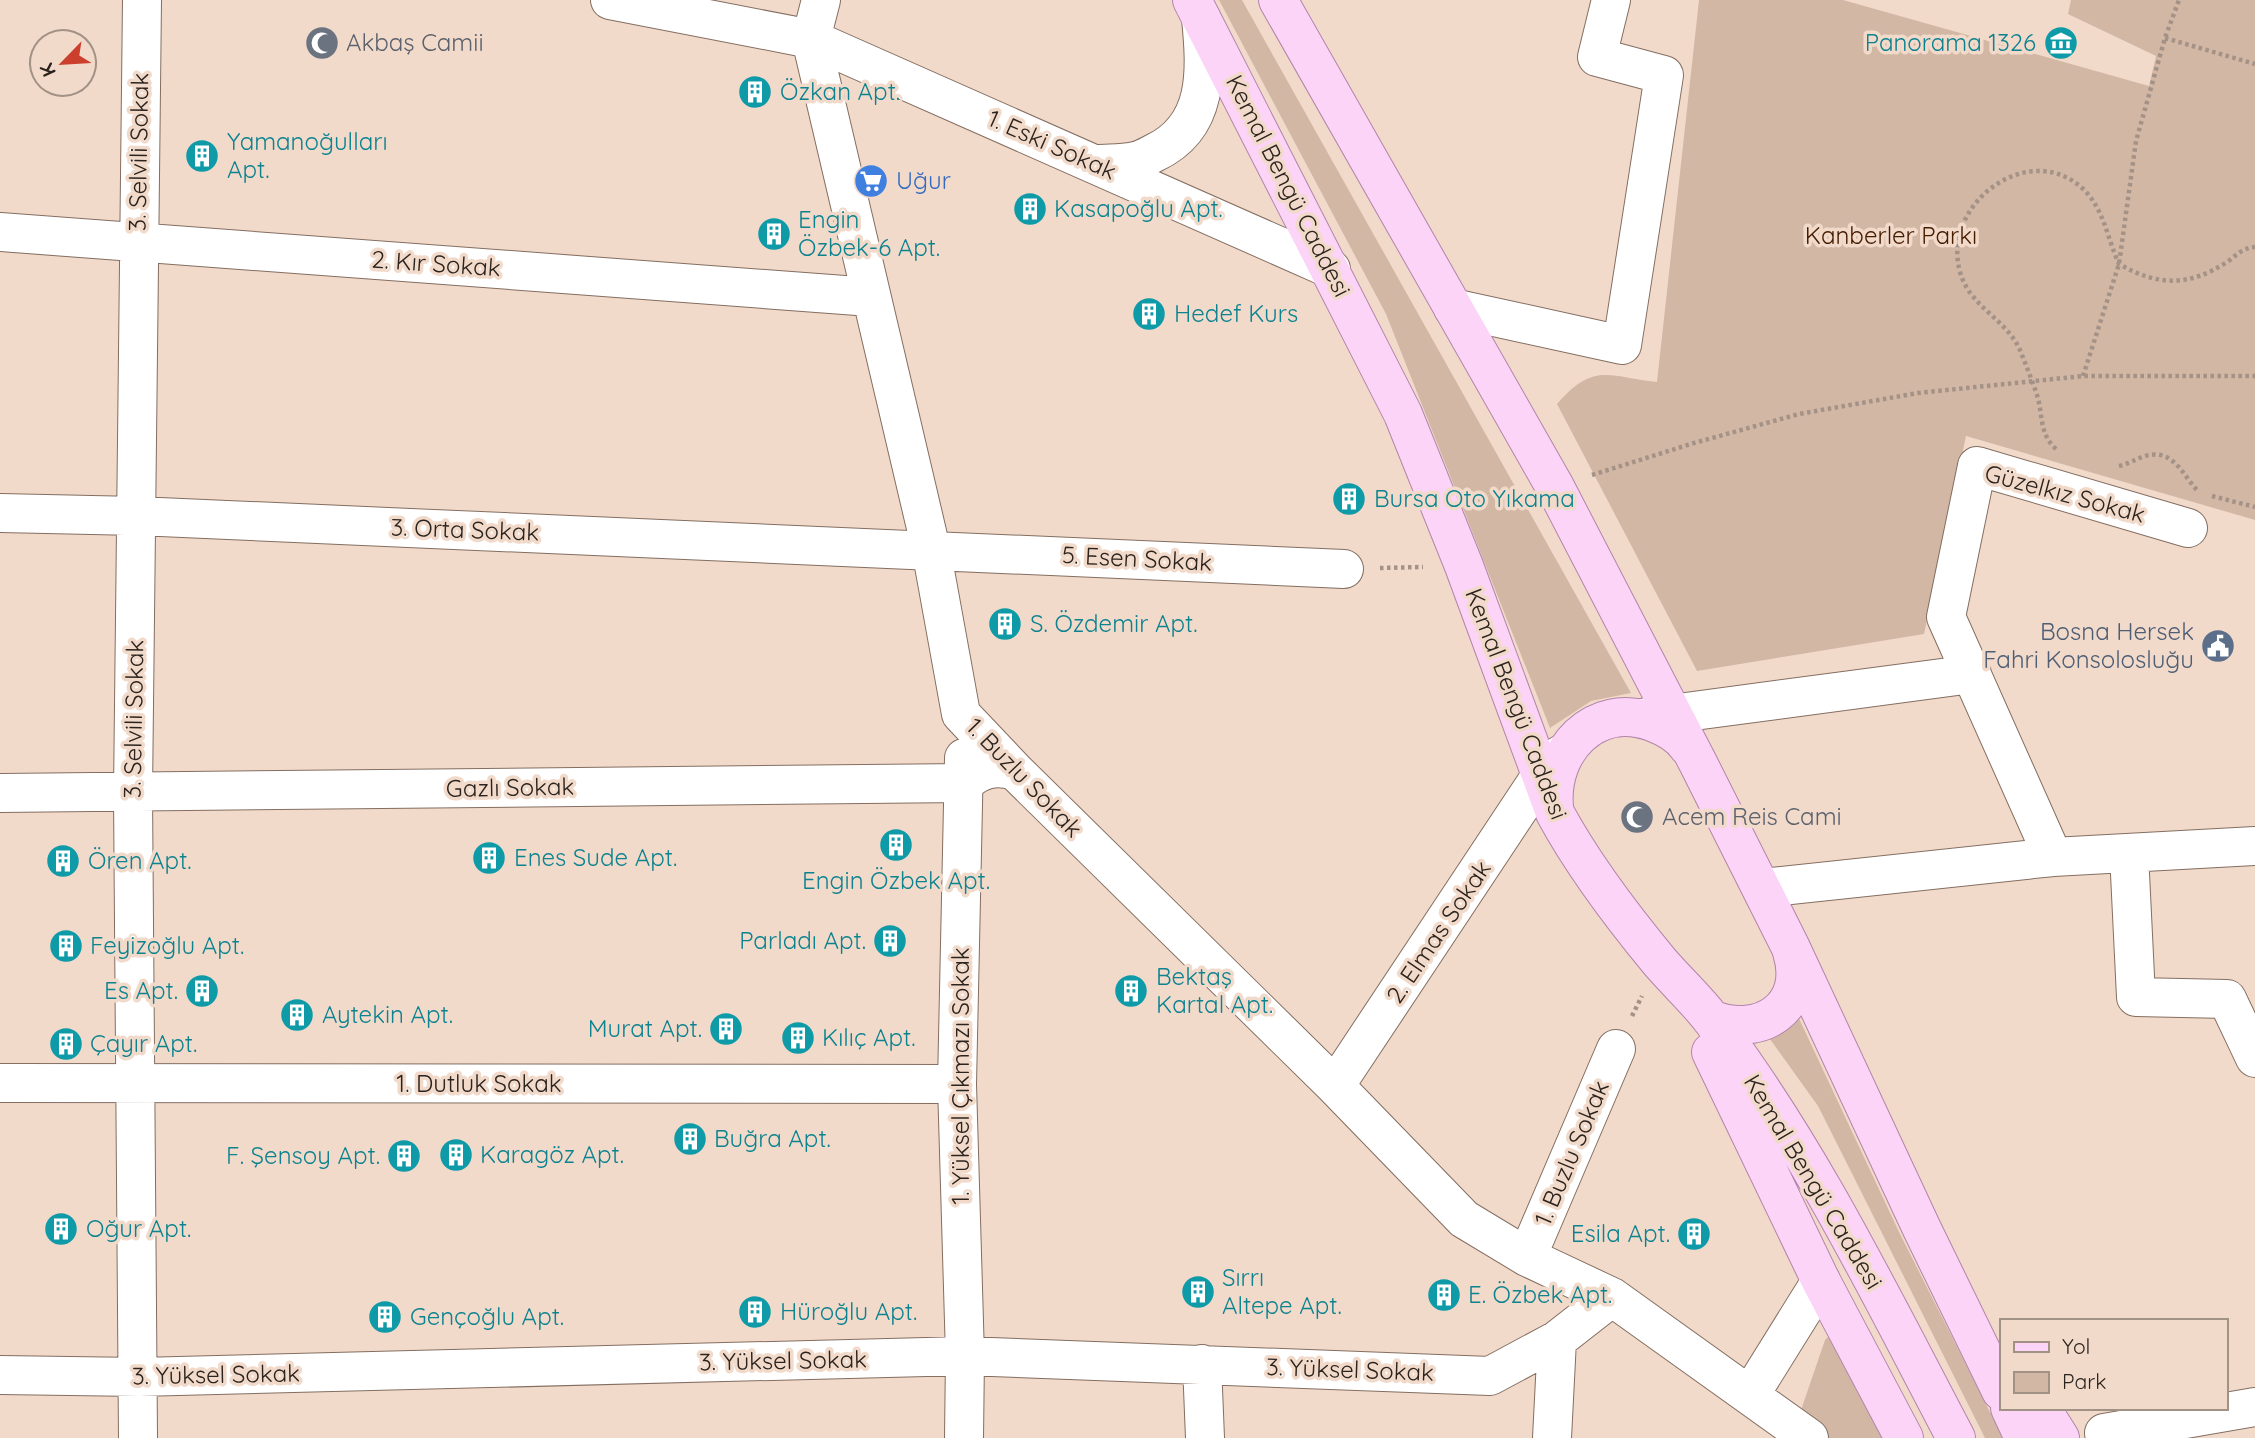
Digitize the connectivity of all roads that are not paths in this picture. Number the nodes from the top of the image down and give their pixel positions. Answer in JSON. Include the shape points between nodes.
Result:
{"nodes":[{"id":1,"x":142,"y":0,"type":"edge"},
{"id":2,"x":610,"y":0,"type":"edge"},
{"id":3,"x":821,"y":0,"type":"edge"},
{"id":4,"x":1278,"y":0,"type":"edge"},
{"id":5,"x":1611,"y":0,"type":"edge"},
{"id":6,"x":1196,"y":9,"type":"edge"},
{"id":7,"x":811,"y":39,"type":"junction"},
{"id":8,"x":1097,"y":164,"type":"junction"},
{"id":9,"x":0,"y":232,"type":"edge"},
{"id":10,"x":137,"y":242,"type":"junction"},
{"id":11,"x":1331,"y":270,"type":"junction"},
{"id":12,"x":871,"y":296,"type":"junction"},
{"id":13,"x":1453,"y":308,"type":"junction"},
{"id":14,"x":0,"y":513,"type":"edge"},
{"id":15,"x":137,"y":516,"type":"junction"},
{"id":16,"x":2188,"y":528,"type":"dead end"},
{"id":17,"x":931,"y":549,"type":"junction"},
{"id":18,"x":1344,"y":569,"type":"road end"},
{"id":19,"x":1972,"y":674,"type":"junction"},
{"id":20,"x":961,"y":714,"type":"junction"},
{"id":21,"x":1657,"y":716,"type":"junction"},
{"id":22,"x":1572,"y":742,"type":"junction"},
{"id":23,"x":1015,"y":771,"type":"junction"},
{"id":24,"x":1540,"y":777,"type":"junction"},
{"id":25,"x":965,"y":783,"type":"junction"},
{"id":26,"x":0,"y":793,"type":"edge"},
{"id":27,"x":133,"y":793,"type":"junction"},
{"id":28,"x":1555,"y":813,"type":"junction"},
{"id":29,"x":2255,"y":846,"type":"edge"},
{"id":30,"x":2130,"y":853,"type":"junction"},
{"id":31,"x":2053,"y":858,"type":"junction"},
{"id":32,"x":1762,"y":888,"type":"junction"},
{"id":33,"x":1790,"y":946,"type":"junction"},
{"id":34,"x":1668,"y":971,"type":"junction"},
{"id":35,"x":1711,"y":1019,"type":"junction"},
{"id":36,"x":1616,"y":1049,"type":"road end"},
{"id":37,"x":2255,"y":1058,"type":"edge"},
{"id":38,"x":0,"y":1083,"type":"edge"},
{"id":39,"x":137,"y":1084,"type":"junction"},
{"id":40,"x":957,"y":1084,"type":"junction"},
{"id":41,"x":1335,"y":1086,"type":"junction"},
{"id":42,"x":1922,"y":1229,"type":"junction"},
{"id":43,"x":1527,"y":1257,"type":"junction"},
{"id":44,"x":1821,"y":1281,"type":"junction"},
{"id":45,"x":1612,"y":1297,"type":"junction"},
{"id":46,"x":1557,"y":1340,"type":"junction"},
{"id":47,"x":2000,"y":1347,"type":"edge"},
{"id":48,"x":965,"y":1356,"type":"junction"},
{"id":49,"x":1202,"y":1364,"type":"junction"},
{"id":50,"x":0,"y":1375,"type":"edge"},
{"id":51,"x":139,"y":1377,"type":"junction"},
{"id":52,"x":2000,"y":1389,"type":"edge"},
{"id":53,"x":1750,"y":1395,"type":"junction"},
{"id":54,"x":2255,"y":1407,"type":"edge"},
{"id":55,"x":2011,"y":1410,"type":"edge"},
{"id":56,"x":2042,"y":1410,"type":"edge"},
{"id":57,"x":2104,"y":1433,"type":"dead end"},
{"id":58,"x":138,"y":1438,"type":"edge"},
{"id":59,"x":964,"y":1438,"type":"edge"},
{"id":60,"x":1205,"y":1438,"type":"edge"},
{"id":61,"x":1552,"y":1438,"type":"edge"},
{"id":62,"x":1809,"y":1438,"type":"edge"},
{"id":63,"x":1904,"y":1438,"type":"edge"},
{"id":64,"x":1956,"y":1438,"type":"edge"},
{"id":65,"x":2024,"y":1438,"type":"edge"},
{"id":66,"x":2060,"y":1438,"type":"edge"}],
"edges":[{"from":1,"to":10,"type":"street","name":"3. Selvili Sokak"},
{"from":2,"to":7,"type":"street","name":"1. Eski Sokak"},
{"from":3,"to":7,"type":"street"},
{"from":4,"to":13,"type":"main road"},
{"from":5,"to":13,"type":"street","via":[[1597,57],[1664,75],[1622,345]]},
{"from":6,"to":8,"type":"street","via":[[1206,69],[1199,107],[1185,131],[1167,147],[1137,161]]},
{"from":6,"to":11,"type":"main road","name":"Kemal Bengü Caddesi"},
{"from":7,"to":8,"type":"street","name":"1. Eski Sokak"},
{"from":7,"to":12,"type":"street","name":"1. Buzlu Sokak"},
{"from":8,"to":11,"type":"street","name":"1. Eski Sokak"},
{"from":9,"to":10,"type":"street","name":"2. Kır Sokak"},
{"from":10,"to":12,"type":"street","name":"2. Kır Sokak"},
{"from":10,"to":15,"type":"street","name":"3. Selvili Sokak"},
{"from":11,"to":24,"type":"main road","name":"Kemal Bengü Caddesi","via":[[1404,414]]},
{"from":12,"to":17,"type":"street","name":"1. Buzlu Sokak"},
{"from":13,"to":21,"type":"main road","via":[[1555,487]]},
{"from":14,"to":15,"type":"street","name":"3. Orta Sokak"},
{"from":15,"to":17,"type":"street","name":"3. Orta Sokak"},
{"from":15,"to":27,"type":"street","name":"3. Selvili Sokak"},
{"from":16,"to":19,"type":"street","name":"Güzelkız Sokak","via":[[1977,466],[1946,617]]},
{"from":17,"to":18,"type":"street","name":"5. Esen Sokak"},
{"from":17,"to":20,"type":"street","name":"1. Buzlu Sokak"},
{"from":19,"to":21,"type":"street"},
{"from":19,"to":31,"type":"street","name":"Güzelkız Sokak"},
{"from":20,"to":23,"type":"street","name":"1. Buzlu Sokak"},
{"from":20,"to":25,"type":"street","name":"1. Yüksel Çıkmazı Sokak"},
{"from":21,"to":22,"type":"main road","via":[[1615,718],[1591,727]]},
{"from":21,"to":32,"type":"main road","via":[[1698,763]]},
{"from":22,"to":24,"type":"street","name":"2. Elmas Sokak"},
{"from":22,"to":28,"type":"main road","via":[[1558,764],[1552,788]]},
{"from":23,"to":25,"type":"street","name":"Gazlı Sokak","via":[[1000,767],[975,772]]},
{"from":23,"to":41,"type":"street","name":"1. Buzlu Sokak"},
{"from":24,"to":28,"type":"main road","name":"Kemal Bengü Caddesi"},
{"from":24,"to":41,"type":"street","name":"2. Elmas Sokak"},
{"from":25,"to":27,"type":"street","name":"Gazlı Sokak"},
{"from":25,"to":40,"type":"street","name":"1. Yüksel Çıkmazı Sokak"},
{"from":26,"to":27,"type":"street","name":"Gazlı Sokak"},
{"from":27,"to":39,"type":"street","name":"3. Selvili Sokak"},
{"from":28,"to":34,"type":"main road","name":"Kemal Bengü Caddesi","via":[[1569,840]]},
{"from":29,"to":30,"type":"street"},
{"from":30,"to":31,"type":"street"},
{"from":30,"to":37,"type":"street","via":[[2136,997],[2227,999]]},
{"from":31,"to":32,"type":"street"},
{"from":32,"to":33,"type":"main road"},
{"from":33,"to":35,"type":"main road","via":[[1796,981],[1779,1012],[1746,1027]]},
{"from":33,"to":42,"type":"main road"},
{"from":34,"to":35,"type":"main road","name":"Kemal Bengü Caddesi"},
{"from":34,"to":44,"type":"main road"},
{"from":35,"to":64,"type":"main road","name":"Kemal Bengü Caddesi","via":[[1791,1135]]},
{"from":36,"to":43,"type":"street","name":"1. Buzlu Sokak"},
{"from":38,"to":39,"type":"street","name":"1. Dutluk Sokak"},
{"from":39,"to":40,"type":"street","name":"1. Dutluk Sokak"},
{"from":39,"to":51,"type":"street","name":"3. Selvili Sokak"},
{"from":40,"to":48,"type":"street","name":"1. Yüksel Çıkmazı Sokak"},
{"from":41,"to":43,"type":"street","name":"1. Buzlu Sokak","via":[[1464,1219]]},
{"from":42,"to":47,"type":"main road"},
{"from":42,"to":52,"type":"main road"},
{"from":43,"to":45,"type":"street","name":"1. Buzlu Sokak"},
{"from":44,"to":53,"type":"street"},
{"from":44,"to":63,"type":"main road"},
{"from":45,"to":46,"type":"street","name":"3. Yüksel Sokak"},
{"from":45,"to":53,"type":"street","name":"1. Buzlu Sokak"},
{"from":46,"to":49,"type":"street","name":"3. Yüksel Sokak","via":[[1490,1376]]},
{"from":46,"to":61,"type":"street"},
{"from":48,"to":49,"type":"street","name":"3. Yüksel Sokak"},
{"from":48,"to":51,"type":"street","name":"3. Yüksel Sokak"},
{"from":48,"to":59,"type":"street","name":"1. Yüksel Çıkmazı Sokak"},
{"from":49,"to":60,"type":"street"},
{"from":50,"to":51,"type":"street","name":"3. Yüksel Sokak"},
{"from":51,"to":58,"type":"street","name":"3. Selvili Sokak"},
{"from":53,"to":62,"type":"street","name":"1. Buzlu Sokak"},
{"from":54,"to":57,"type":"street"},
{"from":55,"to":65,"type":"main road"},
{"from":56,"to":66,"type":"main road"}]}
